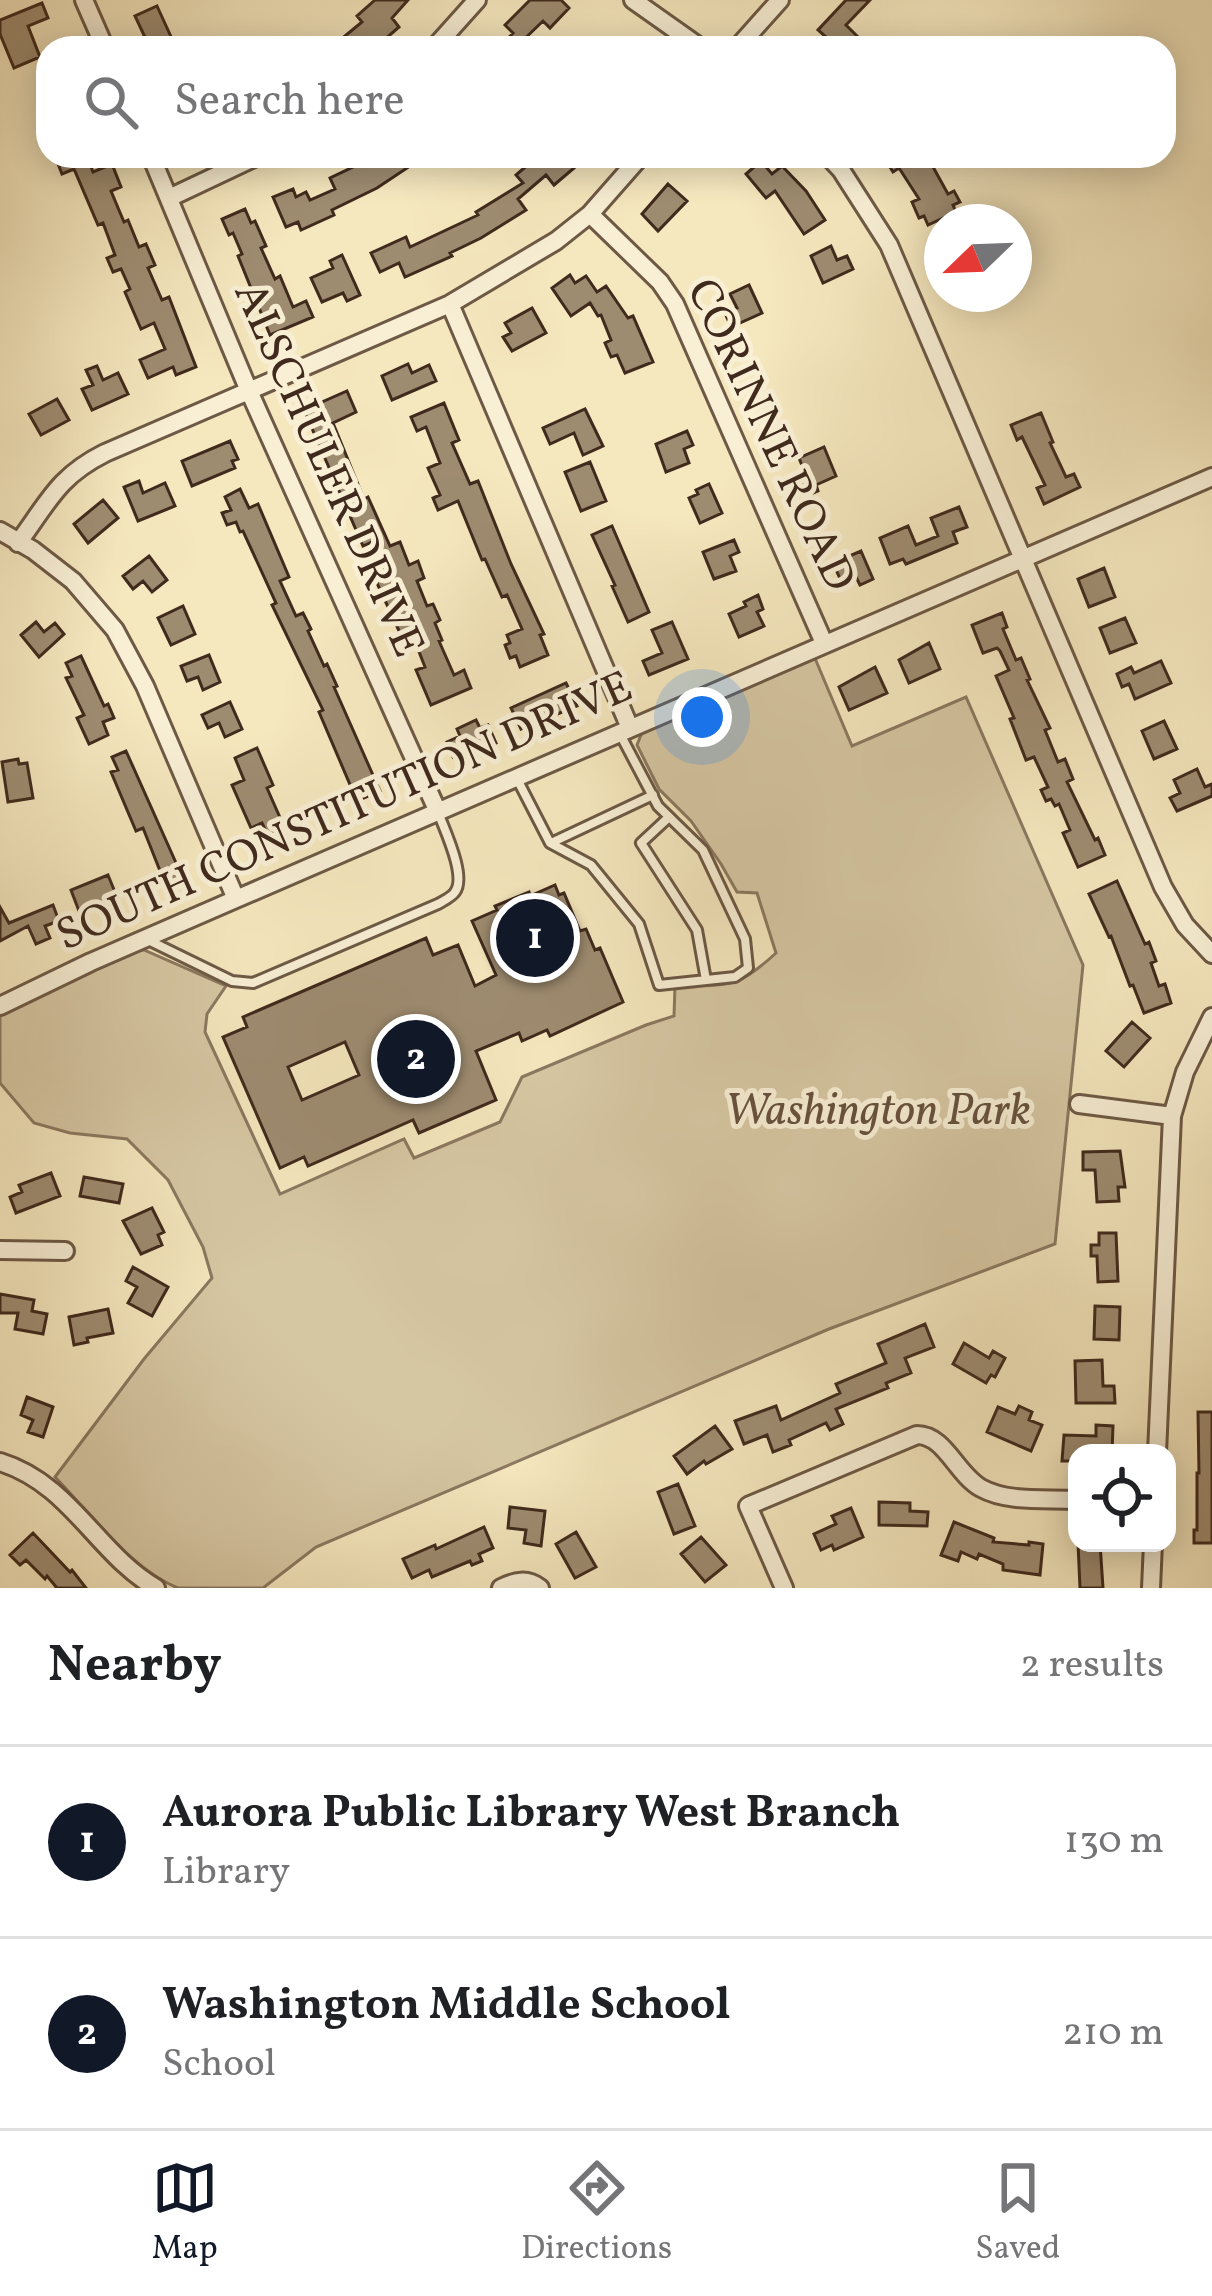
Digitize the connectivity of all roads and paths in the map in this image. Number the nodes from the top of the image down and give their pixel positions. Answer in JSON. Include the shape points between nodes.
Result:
{"nodes":[{"id":1,"x":84,"y":0,"type":"edge"},
{"id":2,"x":477,"y":0,"type":"edge"},
{"id":3,"x":633,"y":0,"type":"edge"},
{"id":4,"x":780,"y":0,"type":"edge"},
{"id":5,"x":100,"y":36,"type":"edge"},
{"id":6,"x":445,"y":36,"type":"edge"},
{"id":7,"x":684,"y":36,"type":"edge"},
{"id":8,"x":748,"y":36,"type":"edge"},
{"id":9,"x":156,"y":168,"type":"edge"},
{"id":10,"x":233,"y":168,"type":"edge"},
{"id":11,"x":630,"y":168,"type":"edge"},
{"id":12,"x":839,"y":168,"type":"edge"},
{"id":13,"x":169,"y":198,"type":"junction"},
{"id":14,"x":590,"y":214,"type":"junction"},
{"id":15,"x":450,"y":304,"type":"junction"},
{"id":16,"x":249,"y":391,"type":"junction"},
{"id":17,"x":1212,"y":477,"type":"edge"},
{"id":18,"x":0,"y":531,"type":"edge"},
{"id":19,"x":18,"y":543,"type":"junction"},
{"id":20,"x":1023,"y":559,"type":"junction"},
{"id":21,"x":824,"y":644,"type":"junction"},
{"id":22,"x":625,"y":730,"type":"junction"},
{"id":23,"x":516,"y":778,"type":"junction"},
{"id":24,"x":652,"y":795,"type":"junction"},
{"id":25,"x":439,"y":812,"type":"junction"},
{"id":26,"x":669,"y":817,"type":"junction"},
{"id":27,"x":550,"y":843,"type":"junction"},
{"id":28,"x":236,"y":899,"type":"junction"},
{"id":29,"x":145,"y":939,"type":"junction"},
{"id":30,"x":1212,"y":954,"type":"edge"},
{"id":31,"x":706,"y":980,"type":"junction"},
{"id":32,"x":0,"y":1006,"type":"edge"},
{"id":33,"x":1212,"y":1017,"type":"edge"},
{"id":34,"x":1079,"y":1104,"type":"dead end"},
{"id":35,"x":1172,"y":1116,"type":"junction"},
{"id":36,"x":0,"y":1250,"type":"edge"},
{"id":37,"x":65,"y":1251,"type":"dead end"},
{"id":38,"x":1157,"y":1444,"type":"edge"},
{"id":39,"x":0,"y":1462,"type":"edge"},
{"id":40,"x":1068,"y":1500,"type":"edge"},
{"id":41,"x":1153,"y":1552,"type":"edge"},
{"id":42,"x":156,"y":1588,"type":"edge"},
{"id":43,"x":501,"y":1588,"type":"edge"},
{"id":44,"x":540,"y":1588,"type":"edge"},
{"id":45,"x":784,"y":1588,"type":"edge"},
{"id":46,"x":1151,"y":1588,"type":"edge"}],
"edges":[{"from":1,"to":5,"type":"street"},
{"from":2,"to":6,"type":"street"},
{"from":3,"to":7,"type":"street"},
{"from":4,"to":8,"type":"street"},
{"from":9,"to":13,"type":"street","name":"ALSCHULER DRIVE"},
{"from":10,"to":13,"type":"street"},
{"from":11,"to":14,"type":"street"},
{"from":12,"to":20,"type":"street","via":[[889,245]]},
{"from":13,"to":16,"type":"street","name":"ALSCHULER DRIVE"},
{"from":14,"to":15,"type":"street"},
{"from":14,"to":21,"type":"street","name":"CORINNE ROAD","via":[[675,304]]},
{"from":15,"to":16,"type":"street"},
{"from":15,"to":22,"type":"street"},
{"from":16,"to":19,"type":"street","via":[[81,467],[47,498]]},
{"from":16,"to":25,"type":"street","name":"ALSCHULER DRIVE"},
{"from":17,"to":20,"type":"street","name":"SOUTH CONSTITUTION DRIVE"},
{"from":18,"to":19,"type":"street"},
{"from":19,"to":28,"type":"street","via":[[73,581],[115,630]]},
{"from":20,"to":21,"type":"street","name":"SOUTH CONSTITUTION DRIVE"},
{"from":20,"to":30,"type":"street","via":[[1163,887]]},
{"from":21,"to":22,"type":"street","name":"SOUTH CONSTITUTION DRIVE"},
{"from":22,"to":23,"type":"street","name":"SOUTH CONSTITUTION DRIVE"},
{"from":22,"to":24,"type":"lane"},
{"from":23,"to":25,"type":"street","name":"SOUTH CONSTITUTION DRIVE"},
{"from":23,"to":27,"type":"lane"},
{"from":24,"to":26,"type":"lane"},
{"from":24,"to":27,"type":"lane"},
{"from":25,"to":28,"type":"street","name":"SOUTH CONSTITUTION DRIVE"},
{"from":25,"to":29,"type":"lane","via":[[458,871],[456,892],[253,983],[232,981]]},
{"from":26,"to":31,"type":"lane","via":[[641,843],[697,929]]},
{"from":26,"to":31,"type":"lane","via":[[703,850],[745,939],[748,968]]},
{"from":27,"to":31,"type":"lane","via":[[591,865],[639,924],[659,986]]},
{"from":28,"to":29,"type":"street","name":"SOUTH CONSTITUTION DRIVE"},
{"from":29,"to":32,"type":"street","name":"SOUTH CONSTITUTION DRIVE"},
{"from":33,"to":35,"type":"street"},
{"from":34,"to":35,"type":"street"},
{"from":35,"to":38,"type":"street"},
{"from":36,"to":37,"type":"street"},
{"from":39,"to":42,"type":"street","via":[[56,1492],[134,1576]]},
{"from":40,"to":45,"type":"street","via":[[980,1487],[923,1434],[748,1506]]},
{"from":41,"to":46,"type":"street"},
{"from":43,"to":44,"type":"street","via":[[523,1581]]}]}
